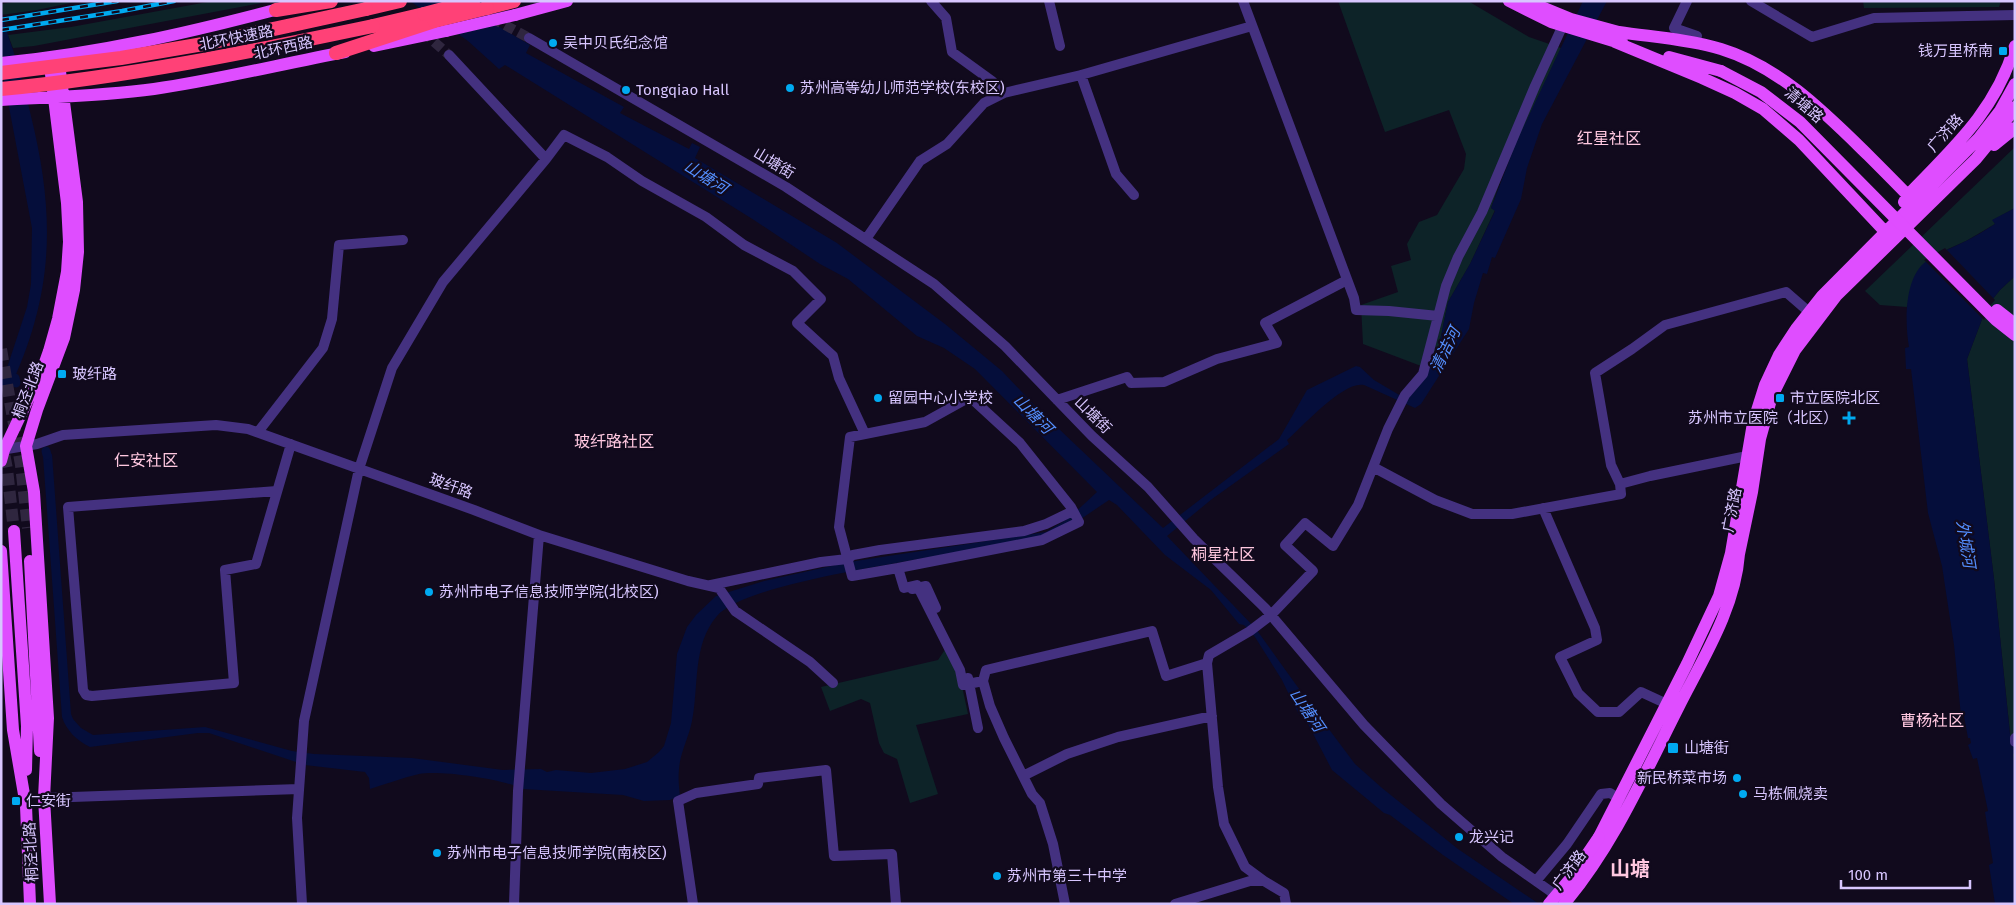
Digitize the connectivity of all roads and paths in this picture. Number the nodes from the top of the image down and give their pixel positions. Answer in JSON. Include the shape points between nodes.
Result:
{"nodes":[{"id":1,"x":309,"y":1,"type":"edge"},
{"id":2,"x":332,"y":1,"type":"edge"},
{"id":3,"x":399,"y":1,"type":"edge"},
{"id":4,"x":473,"y":1,"type":"edge"},
{"id":5,"x":567,"y":1,"type":"edge"},
{"id":6,"x":931,"y":1,"type":"edge"},
{"id":7,"x":1049,"y":1,"type":"edge"},
{"id":8,"x":1243,"y":1,"type":"edge"},
{"id":9,"x":1509,"y":1,"type":"edge"},
{"id":10,"x":1527,"y":1,"type":"edge"},
{"id":11,"x":1687,"y":1,"type":"edge"},
{"id":12,"x":1751,"y":1,"type":"edge"},
{"id":13,"x":515,"y":8,"type":"edge"},
{"id":14,"x":276,"y":10,"type":"junction"},
{"id":15,"x":2015,"y":15,"type":"edge"},
{"id":16,"x":429,"y":18,"type":"junction"},
{"id":17,"x":1568,"y":24,"type":"junction"},
{"id":18,"x":1252,"y":26,"type":"junction"},
{"id":19,"x":1617,"y":37,"type":"junction"},
{"id":20,"x":528,"y":38,"type":"tunnel mouth"},
{"id":21,"x":1695,"y":43,"type":"junction"},
{"id":22,"x":1060,"y":46,"type":"dead end"},
{"id":23,"x":2015,"y":46,"type":"edge"},
{"id":24,"x":336,"y":53,"type":"junction"},
{"id":25,"x":449,"y":55,"type":"tunnel mouth"},
{"id":26,"x":54,"y":57,"type":"junction"},
{"id":27,"x":1,"y":63,"type":"edge"},
{"id":28,"x":1723,"y":68,"type":"junction"},
{"id":29,"x":1,"y":73,"type":"edge"},
{"id":30,"x":1081,"y":75,"type":"junction"},
{"id":31,"x":2015,"y":84,"type":"edge"},
{"id":32,"x":1004,"y":93,"type":"junction"},
{"id":33,"x":3,"y":96,"type":"edge"},
{"id":34,"x":60,"y":98,"type":"junction"},
{"id":35,"x":2015,"y":107,"type":"edge"},
{"id":36,"x":2015,"y":128,"type":"edge"},
{"id":37,"x":546,"y":159,"type":"junction"},
{"id":38,"x":1976,"y":159,"type":"junction"},
{"id":39,"x":1134,"y":195,"type":"dead end"},
{"id":40,"x":1916,"y":203,"type":"junction"},
{"id":41,"x":1890,"y":237,"type":"junction"},
{"id":42,"x":866,"y":239,"type":"junction"},
{"id":43,"x":403,"y":240,"type":"dead end"},
{"id":44,"x":1347,"y":280,"type":"junction"},
{"id":45,"x":1808,"y":312,"type":"junction"},
{"id":46,"x":1438,"y":316,"type":"junction"},
{"id":47,"x":2015,"y":324,"type":"edge"},
{"id":48,"x":2015,"y":335,"type":"edge"},
{"id":49,"x":1057,"y":400,"type":"junction"},
{"id":50,"x":258,"y":432,"type":"junction"},
{"id":51,"x":865,"y":434,"type":"junction"},
{"id":52,"x":852,"y":441,"type":"dead end"},
{"id":53,"x":291,"y":444,"type":"junction"},
{"id":54,"x":26,"y":446,"type":"junction"},
{"id":55,"x":2,"y":454,"type":"edge"},
{"id":56,"x":1747,"y":456,"type":"junction"},
{"id":57,"x":1373,"y":467,"type":"junction"},
{"id":58,"x":359,"y":469,"type":"junction"},
{"id":59,"x":1620,"y":484,"type":"junction"},
{"id":60,"x":278,"y":491,"type":"junction"},
{"id":61,"x":1544,"y":508,"type":"junction"},
{"id":62,"x":1075,"y":515,"type":"junction"},
{"id":63,"x":28,"y":528,"type":"tunnel mouth"},
{"id":64,"x":14,"y":531,"type":"tunnel mouth"},
{"id":65,"x":539,"y":535,"type":"junction"},
{"id":66,"x":1,"y":551,"type":"edge"},
{"id":67,"x":850,"y":558,"type":"junction"},
{"id":68,"x":901,"y":570,"type":"junction"},
{"id":69,"x":715,"y":586,"type":"junction"},
{"id":70,"x":1271,"y":614,"type":"junction"},
{"id":71,"x":1207,"y":662,"type":"junction"},
{"id":72,"x":983,"y":681,"type":"junction"},
{"id":73,"x":833,"y":683,"type":"dead end"},
{"id":74,"x":1667,"y":704,"type":"junction"},
{"id":75,"x":1212,"y":716,"type":"junction"},
{"id":76,"x":978,"y":728,"type":"dead end"},
{"id":77,"x":1023,"y":776,"type":"junction"},
{"id":78,"x":299,"y":789,"type":"junction"},
{"id":79,"x":44,"y":798,"type":"junction"},
{"id":80,"x":1620,"y":798,"type":"junction"},
{"id":81,"x":26,"y":803,"type":"junction"},
{"id":82,"x":1604,"y":840,"type":"junction"},
{"id":83,"x":1536,"y":881,"type":"junction"},
{"id":84,"x":1264,"y":882,"type":"junction"},
{"id":85,"x":30,"y":904,"type":"edge"},
{"id":86,"x":50,"y":904,"type":"edge"},
{"id":87,"x":302,"y":904,"type":"edge"},
{"id":88,"x":514,"y":904,"type":"edge"},
{"id":89,"x":693,"y":904,"type":"edge"},
{"id":90,"x":896,"y":904,"type":"edge"},
{"id":91,"x":1065,"y":904,"type":"edge"},
{"id":92,"x":1175,"y":904,"type":"edge"},
{"id":93,"x":1286,"y":904,"type":"edge"},
{"id":94,"x":1549,"y":904,"type":"edge"},
{"id":95,"x":1564,"y":904,"type":"edge"}],
"edges":[{"from":1,"to":14,"type":"main road"},
{"from":2,"to":14,"type":"highway"},
{"from":3,"to":29,"type":"highway","name":"北环快速路","bridge":true,"via":[[209,44]]},
{"from":4,"to":16,"type":"highway","name":"北环快速路","bridge":true},
{"from":5,"to":13,"type":"main road","name":"北环西路"},
{"from":6,"to":32,"type":"street","via":[[946,18],[952,52]]},
{"from":7,"to":22,"type":"street"},
{"from":8,"to":18,"type":"street"},
{"from":9,"to":17,"type":"main road","name":"清塘路","via":[[1539,17]]},
{"from":10,"to":17,"type":"main road","name":"清塘路"},
{"from":11,"to":21,"type":"street","via":[[1674,28],[1697,36]]},
{"from":12,"to":15,"type":"street","via":[[1812,37],[1874,18]]},
{"from":13,"to":16,"type":"highway","bridge":true,"via":[[487,8]]},
{"from":13,"to":24,"type":"main road","name":"北环西路","bridge":true,"via":[[446,31]]},
{"from":14,"to":26,"type":"main road","via":[[152,39]]},
{"from":16,"to":24,"type":"highway"},
{"from":16,"to":33,"type":"highway","name":"北环快速路","bridge":true},
{"from":17,"to":19,"type":"main road","name":"清塘路"},
{"from":17,"to":46,"type":"street","via":[[1535,86],[1482,212],[1458,257]]},
{"from":18,"to":30,"type":"street"},
{"from":18,"to":44,"type":"street"},
{"from":19,"to":21,"type":"main road"},
{"from":19,"to":28,"type":"main road","name":"清塘路"},
{"from":19,"to":41,"type":"main road","via":[[1763,109],[1799,140]]},
{"from":20,"to":42,"type":"street","name":"山塘街","via":[[786,187]]},
{"from":21,"to":40,"type":"main road","via":[[1737,55],[1793,87],[1823,110]]},
{"from":23,"to":40,"type":"main road","name":"广济路","via":[[1999,84],[1976,122]]},
{"from":24,"to":34,"type":"main road","name":"北环西路","via":[[154,89]]},
{"from":25,"to":37,"type":"street"},
{"from":26,"to":27,"type":"main road"},
{"from":26,"to":34,"type":"main road","name":"桐泾北路"},
{"from":28,"to":47,"type":"main road","name":"清塘路","bridge":true,"via":[[1772,90],[1807,118],[2002,315]]},
{"from":28,"to":48,"type":"main road","name":"清塘路","bridge":true,"via":[[1800,122],[1996,320]]},
{"from":30,"to":32,"type":"street"},
{"from":30,"to":39,"type":"street","via":[[1116,174]]},
{"from":31,"to":40,"type":"main road","name":"广济路","via":[[1985,132]]},
{"from":32,"to":42,"type":"street","via":[[984,103],[947,144],[920,161]]},
{"from":33,"to":34,"type":"main road","name":"北环西路"},
{"from":34,"to":54,"type":"main road","name":"桐泾北路","via":[[77,202],[79,242],[76,273],[64,338]]},
{"from":34,"to":55,"type":"main road","name":"桐泾北路","via":[[69,227],[64,288],[46,360]]},
{"from":35,"to":38,"type":"main road","name":"广济路"},
{"from":36,"to":38,"type":"main road","name":"广济路"},
{"from":37,"to":51,"type":"street","via":[[564,135],[607,157],[744,245],[793,271],[821,299],[797,323],[833,356],[839,378]]},
{"from":37,"to":58,"type":"street","via":[[443,282],[392,368]]},
{"from":38,"to":40,"type":"main road","name":"广济路"},
{"from":40,"to":41,"type":"main road","name":"广济路"},
{"from":41,"to":45,"type":"main road","name":"广济路"},
{"from":41,"to":82,"type":"main road","name":"广济路","via":[[1823,310],[1781,375],[1763,426],[1738,572],[1730,600],[1697,669]]},
{"from":42,"to":49,"type":"street","name":"山塘街","via":[[934,284],[1005,346]]},
{"from":43,"to":50,"type":"street","via":[[339,246],[332,320],[323,348]]},
{"from":44,"to":46,"type":"street","via":[[1356,310]]},
{"from":44,"to":49,"type":"street","via":[[1265,323],[1277,343],[1217,359],[1164,382],[1131,383],[1127,376]]},
{"from":45,"to":56,"type":"main road","name":"广济路","via":[[1783,349],[1765,386],[1754,418]]},
{"from":45,"to":59,"type":"street","via":[[1786,292],[1712,311],[1665,325],[1594,373],[1611,465]]},
{"from":46,"to":57,"type":"street","via":[[1423,374],[1403,399]]},
{"from":49,"to":70,"type":"street","name":"山塘街","via":[[1148,487],[1174,518]]},
{"from":50,"to":53,"type":"street","name":"玻纤路"},
{"from":50,"to":54,"type":"street","name":"玻纤路","via":[[216,425],[63,435]]},
{"from":51,"to":62,"type":"street","via":[[925,422],[970,397],[1020,443]]},
{"from":51,"to":67,"type":"street","via":[[850,437],[839,527]]},
{"from":52,"to":67,"type":"street","via":[[845,529]]},
{"from":53,"to":58,"type":"street","name":"玻纤路"},
{"from":53,"to":60,"type":"street"},
{"from":54,"to":55,"type":"street","name":"玻纤路"},
{"from":54,"to":79,"type":"main road","name":"桐泾北路","via":[[34,492],[48,718]]},
{"from":56,"to":59,"type":"street"},
{"from":56,"to":74,"type":"main road","name":"广济路","via":[[1724,581]]},
{"from":57,"to":61,"type":"street","via":[[1435,500],[1472,514],[1512,514]]},
{"from":57,"to":70,"type":"street","via":[[1358,505],[1333,546],[1305,523],[1285,545],[1312,571]]},
{"from":58,"to":65,"type":"street","name":"玻纤路"},
{"from":58,"to":78,"type":"street","via":[[304,721]]},
{"from":59,"to":61,"type":"street","via":[[1621,494]]},
{"from":60,"to":60,"type":"street","via":[[256,564],[225,570],[234,683],[86,695],[83,690],[68,507]]},
{"from":61,"to":74,"type":"street","via":[[1595,628],[1597,640],[1560,657],[1578,693],[1598,712],[1619,712],[1642,692]]},
{"from":62,"to":67,"type":"street","via":[[1024,531]]},
{"from":62,"to":68,"type":"street","via":[[1055,535],[1042,540]]},
{"from":63,"to":79,"type":"main road","name":"桐泾北路"},
{"from":64,"to":81,"type":"main road","name":"桐泾北路","via":[[27,726]]},
{"from":65,"to":69,"type":"street","name":"玻纤路","via":[[688,581]]},
{"from":65,"to":88,"type":"street","via":[[518,791]]},
{"from":66,"to":81,"type":"main road","name":"桐泾北路","via":[[13,730]]},
{"from":67,"to":68,"type":"street","via":[[853,576]]},
{"from":67,"to":69,"type":"street"},
{"from":68,"to":72,"type":"street","via":[[904,588],[917,585],[960,670],[963,685]]},
{"from":68,"to":76,"type":"street","via":[[908,590],[926,586],[966,668]]},
{"from":69,"to":73,"type":"street","via":[[735,611],[810,662]]},
{"from":70,"to":71,"type":"street","via":[[1250,632],[1209,655]]},
{"from":70,"to":83,"type":"street","name":"山塘街","via":[[1364,725],[1441,804],[1502,857]]},
{"from":71,"to":72,"type":"street","via":[[1166,676],[1152,631],[986,670]]},
{"from":71,"to":75,"type":"street"},
{"from":72,"to":77,"type":"street","via":[[1004,738]]},
{"from":74,"to":80,"type":"main road","name":"广济路"},
{"from":75,"to":77,"type":"street","via":[[1118,738],[1067,754]]},
{"from":75,"to":84,"type":"street","via":[[1224,824],[1245,867]]},
{"from":77,"to":91,"type":"street","via":[[1040,803],[1053,844]]},
{"from":78,"to":79,"type":"street"},
{"from":78,"to":87,"type":"street","via":[[297,818]]},
{"from":79,"to":86,"type":"main road","name":"桐泾北路"},
{"from":80,"to":82,"type":"main road","name":"广济路"},
{"from":80,"to":83,"type":"street","via":[[1610,793],[1601,794],[1567,844]]},
{"from":81,"to":85,"type":"main road","name":"桐泾北路"},
{"from":82,"to":94,"type":"main road","name":"广济路","bridge":true},
{"from":82,"to":95,"type":"main road","name":"广济路","via":[[1587,875]]},
{"from":83,"to":95,"type":"street","name":"山塘街"},
{"from":84,"to":92,"type":"street","via":[[1250,881]]},
{"from":84,"to":93,"type":"street","via":[[1284,893]]},
{"from":89,"to":90,"type":"street","via":[[678,801],[696,793],[758,784],[759,778],[826,770],[834,856],[892,854]]}]}
